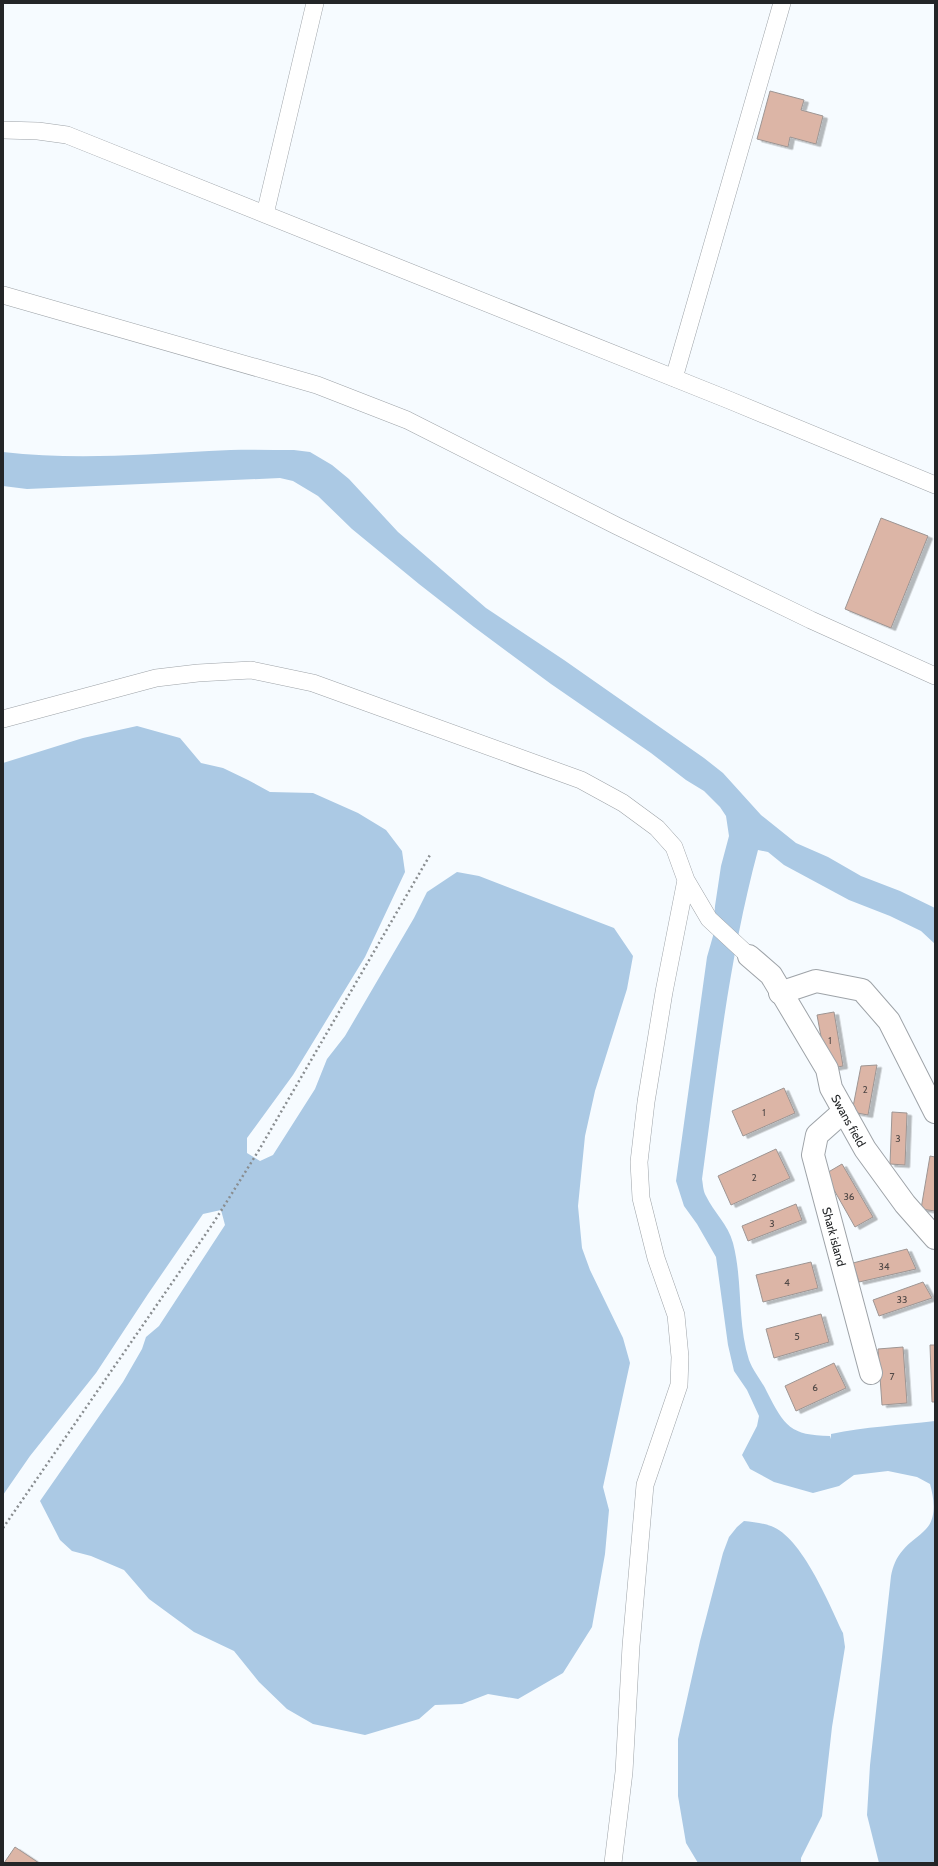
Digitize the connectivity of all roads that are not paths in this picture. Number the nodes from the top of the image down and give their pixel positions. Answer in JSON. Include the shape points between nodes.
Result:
{"nodes":[{"id":1,"x":315,"y":3,"type":"edge"},
{"id":2,"x":782,"y":3,"type":"edge"},
{"id":3,"x":3,"y":130,"type":"edge"},
{"id":4,"x":265,"y":214,"type":"junction"},
{"id":5,"x":3,"y":295,"type":"edge"},
{"id":6,"x":674,"y":378,"type":"junction"},
{"id":7,"x":935,"y":485,"type":"edge"},
{"id":8,"x":935,"y":676,"type":"edge"},
{"id":9,"x":3,"y":719,"type":"edge"},
{"id":10,"x":686,"y":880,"type":"junction"},
{"id":11,"x":748,"y":956,"type":"joint"},
{"id":12,"x":780,"y":993,"type":"junction"},
{"id":13,"x":844,"y":1111,"type":"junction"},
{"id":14,"x":935,"y":1112,"type":"edge"},
{"id":15,"x":935,"y":1238,"type":"edge"},
{"id":16,"x":871,"y":1373,"type":"dead end"},
{"id":17,"x":612,"y":1863,"type":"edge"}],
"edges":[{"from":1,"to":4,"type":"lane"},
{"from":2,"to":6,"type":"lane"},
{"from":3,"to":4,"type":"lane","via":[[67,135]]},
{"from":4,"to":6,"type":"lane"},
{"from":5,"to":8,"type":"lane","via":[[317,385],[407,420],[624,530],[811,620]]},
{"from":6,"to":7,"type":"lane"},
{"from":9,"to":10,"type":"lane","via":[[156,678],[251,670],[313,683],[581,780],[623,803],[657,828],[674,847]]},
{"from":10,"to":11,"type":"lane","via":[[709,919]]},
{"from":10,"to":17,"type":"lane","via":[[659,1024],[638,1162],[641,1198],[654,1251],[676,1315],[680,1356],[679,1385],[645,1485],[630,1646],[624,1772]]},
{"from":11,"to":12,"type":"street","name":"Swans field","via":[[771,975]]},
{"from":12,"to":13,"type":"street","name":"Swans field","via":[[827,1069],[831,1088]]},
{"from":12,"to":14,"type":"street","via":[[816,981],[862,990],[889,1021]]},
{"from":13,"to":15,"type":"street","name":"Swans field","via":[[865,1149],[905,1204]]},
{"from":13,"to":16,"type":"street","name":"Shark island","via":[[817,1135],[813,1155]]}]}
